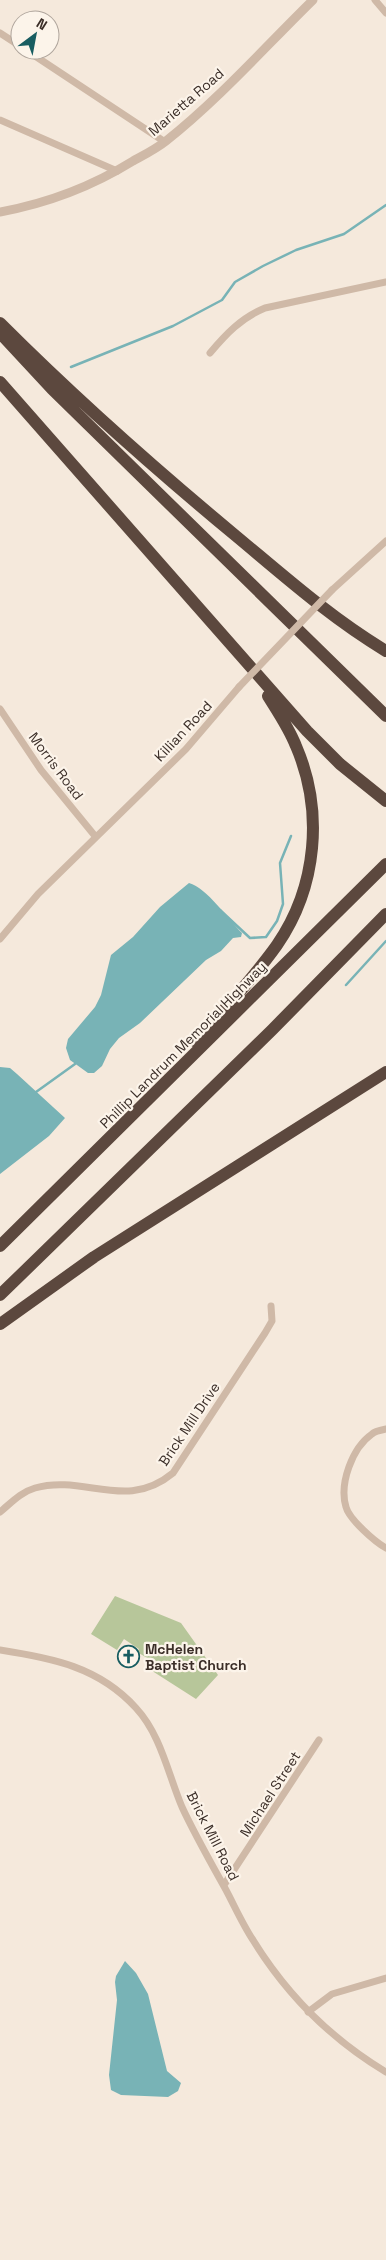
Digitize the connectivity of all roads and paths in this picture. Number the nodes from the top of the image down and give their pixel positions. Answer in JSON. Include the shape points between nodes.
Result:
{"nodes":[{"id":1,"x":314,"y":0,"type":"edge"},
{"id":2,"x":376,"y":0,"type":"edge"},
{"id":3,"x":386,"y":13,"type":"edge"},
{"id":4,"x":41,"y":60,"type":"edge"},
{"id":5,"x":0,"y":120,"type":"edge"},
{"id":6,"x":165,"y":142,"type":"junction"},
{"id":7,"x":117,"y":171,"type":"junction"},
{"id":8,"x":0,"y":212,"type":"edge"},
{"id":9,"x":386,"y":282,"type":"edge"},
{"id":10,"x":0,"y":322,"type":"edge"},
{"id":11,"x":0,"y":333,"type":"edge"},
{"id":12,"x":210,"y":353,"type":"dead end"},
{"id":13,"x":0,"y":382,"type":"edge"},
{"id":14,"x":386,"y":541,"type":"edge"},
{"id":15,"x":386,"y":651,"type":"edge"},
{"id":16,"x":257,"y":676,"type":"junction"},
{"id":17,"x":0,"y":709,"type":"edge"},
{"id":18,"x":386,"y":716,"type":"edge"},
{"id":19,"x":386,"y":801,"type":"edge"},
{"id":20,"x":95,"y":836,"type":"junction"},
{"id":21,"x":386,"y":864,"type":"edge"},
{"id":22,"x":386,"y":914,"type":"edge"},
{"id":23,"x":0,"y":939,"type":"edge"},
{"id":24,"x":386,"y":1072,"type":"edge"},
{"id":25,"x":150,"y":1099,"type":"junction"},
{"id":26,"x":0,"y":1246,"type":"edge"},
{"id":27,"x":0,"y":1295,"type":"edge"},
{"id":28,"x":271,"y":1306,"type":"dead end"},
{"id":29,"x":0,"y":1324,"type":"edge"},
{"id":30,"x":386,"y":1429,"type":"edge"},
{"id":31,"x":0,"y":1512,"type":"edge"},
{"id":32,"x":386,"y":1548,"type":"edge"},
{"id":33,"x":0,"y":1650,"type":"edge"},
{"id":34,"x":319,"y":1740,"type":"dead end"},
{"id":35,"x":224,"y":1885,"type":"junction"},
{"id":36,"x":386,"y":1978,"type":"edge"},
{"id":37,"x":308,"y":2012,"type":"junction"},
{"id":38,"x":386,"y":2072,"type":"edge"}],
"edges":[{"from":1,"to":6,"type":"street","name":"Marietta Road"},
{"from":2,"to":3,"type":"street"},
{"from":4,"to":6,"type":"street"},
{"from":5,"to":7,"type":"street"},
{"from":6,"to":7,"type":"street","name":"Marietta Road"},
{"from":7,"to":8,"type":"street","name":"Marietta Road","via":[[64,196]]},
{"from":9,"to":12,"type":"street","via":[[250,314]]},
{"from":10,"to":15,"type":"highway","via":[[89,410],[166,478],[313,600]]},
{"from":11,"to":18,"type":"highway","via":[[58,395]]},
{"from":13,"to":16,"type":"highway"},
{"from":14,"to":20,"type":"street","name":"Killian Road","bridge":true,"via":[[332,590],[239,687],[186,749]]},
{"from":16,"to":19,"type":"highway","via":[[323,748]]},
{"from":16,"to":25,"type":"highway","via":[[296,745],[307,779],[313,828],[307,876],[298,907],[275,947]]},
{"from":17,"to":20,"type":"street","name":"Morris Road","via":[[41,770]]},
{"from":20,"to":23,"type":"street","name":"Killian Road","via":[[81,854],[38,894]]},
{"from":21,"to":25,"type":"highway","name":"Phillip Landrum Memorial Highway"},
{"from":22,"to":27,"type":"highway"},
{"from":24,"to":29,"type":"highway","via":[[94,1257]]},
{"from":25,"to":26,"type":"highway","name":"Phillip Landrum Memorial Highway"},
{"from":28,"to":31,"type":"street","name":"Brick Mill Drive","via":[[272,1321],[174,1473],[144,1490],[119,1492],[51,1485],[34,1488],[21,1494]]},
{"from":30,"to":32,"type":"street","via":[[373,1433],[361,1444],[350,1464],[344,1487],[346,1509],[362,1529]]},
{"from":33,"to":35,"type":"street","name":"Brick Mill Road","via":[[64,1662],[81,1669],[135,1706],[160,1747],[182,1806]]},
{"from":34,"to":35,"type":"street","name":"Michael Street"},
{"from":35,"to":37,"type":"street","name":"Brick Mill Road","via":[[251,1938],[274,1972]]},
{"from":36,"to":37,"type":"street","via":[[332,1994]]},
{"from":37,"to":38,"type":"street","name":"Brick Mill Road","via":[[355,2053]]}]}
